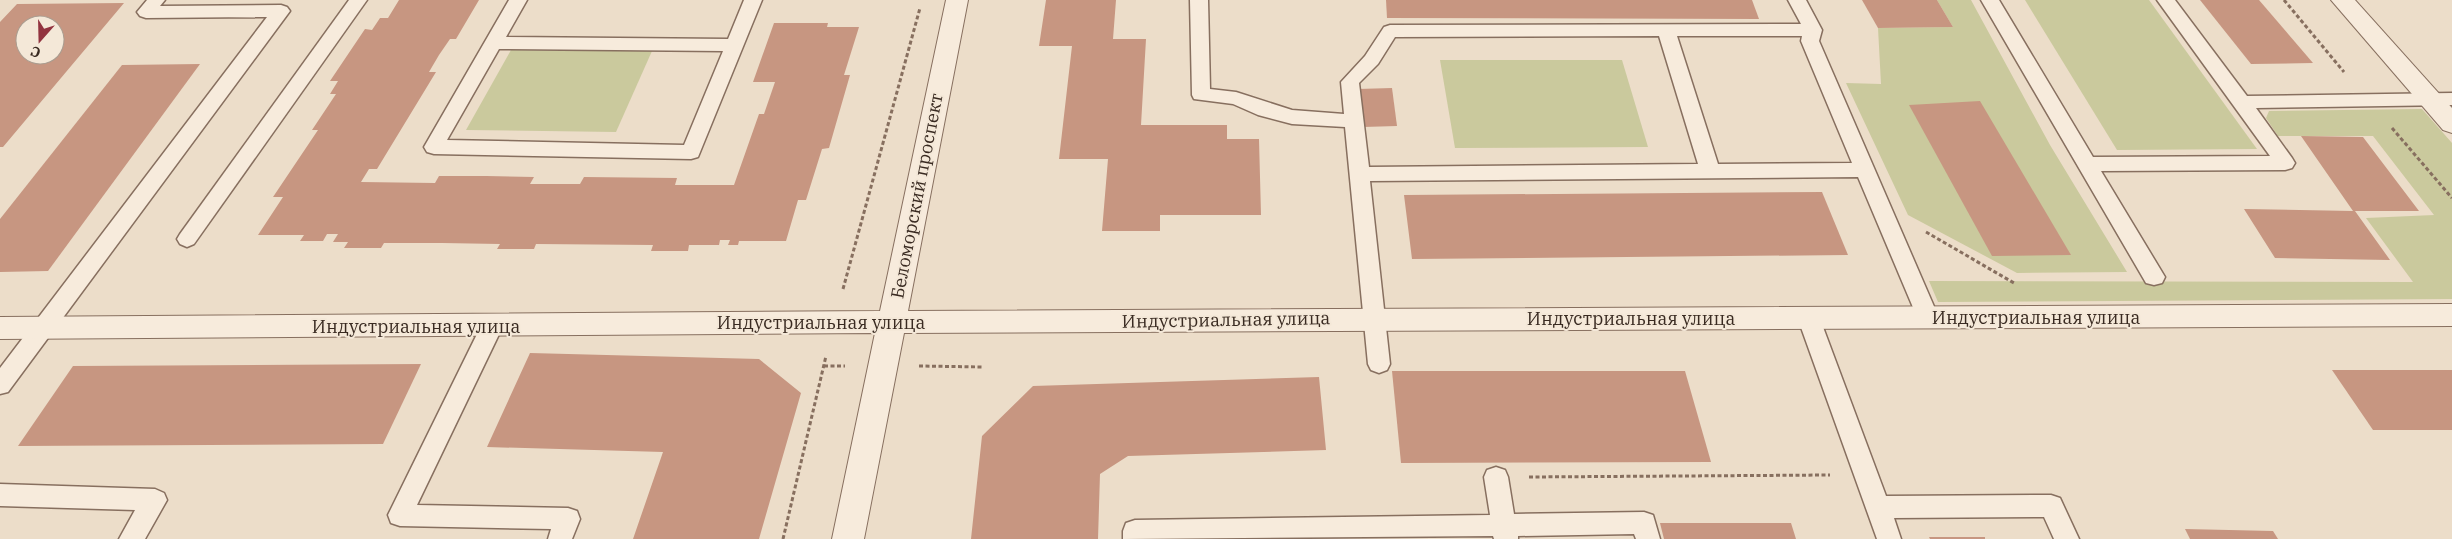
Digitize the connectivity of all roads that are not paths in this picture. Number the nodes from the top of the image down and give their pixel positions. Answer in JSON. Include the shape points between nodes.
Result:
{"nodes":[{"id":1,"x":156,"y":0,"type":"edge"},
{"id":2,"x":358,"y":0,"type":"edge"},
{"id":3,"x":518,"y":0,"type":"edge"},
{"id":4,"x":753,"y":0,"type":"edge"},
{"id":5,"x":957,"y":0,"type":"edge"},
{"id":6,"x":1199,"y":0,"type":"edge"},
{"id":7,"x":1797,"y":0,"type":"edge"},
{"id":8,"x":1990,"y":0,"type":"edge"},
{"id":9,"x":2166,"y":0,"type":"edge"},
{"id":10,"x":2342,"y":0,"type":"edge"},
{"id":11,"x":1666,"y":29,"type":"junction"},
{"id":12,"x":1813,"y":30,"type":"junction"},
{"id":13,"x":494,"y":43,"type":"junction"},
{"id":14,"x":734,"y":45,"type":"junction"},
{"id":15,"x":2441,"y":99,"type":"edge"},
{"id":16,"x":2242,"y":102,"type":"junction"},
{"id":17,"x":1354,"y":121,"type":"junction"},
{"id":18,"x":2452,"y":124,"type":"edge"},
{"id":19,"x":2088,"y":164,"type":"junction"},
{"id":20,"x":1865,"y":170,"type":"junction"},
{"id":21,"x":1710,"y":171,"type":"junction"},
{"id":22,"x":1361,"y":174,"type":"junction"},
{"id":23,"x":187,"y":239,"type":"dead end"},
{"id":24,"x":2154,"y":276,"type":"dead end"},
{"id":25,"x":2452,"y":315,"type":"edge"},
{"id":26,"x":1375,"y":318,"type":"junction"},
{"id":27,"x":1928,"y":318,"type":"junction"},
{"id":28,"x":1809,"y":319,"type":"junction"},
{"id":29,"x":891,"y":323,"type":"junction"},
{"id":30,"x":492,"y":326,"type":"junction"},
{"id":31,"x":0,"y":328,"type":"edge"},
{"id":32,"x":42,"y":328,"type":"junction"},
{"id":33,"x":1379,"y":364,"type":"dead end"},
{"id":34,"x":0,"y":385,"type":"edge"},
{"id":35,"x":1496,"y":477,"type":"road end"},
{"id":36,"x":0,"y":494,"type":"edge"},
{"id":37,"x":1877,"y":507,"type":"junction"},
{"id":38,"x":1505,"y":532,"type":"edge"},
{"id":39,"x":131,"y":539,"type":"edge"},
{"id":40,"x":560,"y":539,"type":"edge"},
{"id":41,"x":848,"y":539,"type":"edge"},
{"id":42,"x":1135,"y":539,"type":"edge"},
{"id":43,"x":1648,"y":539,"type":"edge"},
{"id":44,"x":1889,"y":539,"type":"edge"},
{"id":45,"x":2066,"y":539,"type":"edge"}],
"edges":[{"from":1,"to":32,"type":"lane","via":[[146,12],[281,11]]},
{"from":2,"to":23,"type":"lane"},
{"from":3,"to":13,"type":"lane"},
{"from":4,"to":14,"type":"lane"},
{"from":5,"to":29,"type":"street","name":"Беломорский проспект"},
{"from":6,"to":17,"type":"lane","via":[[1201,95],[1236,98],[1292,117]]},
{"from":7,"to":12,"type":"lane"},
{"from":8,"to":19,"type":"lane"},
{"from":9,"to":16,"type":"lane"},
{"from":10,"to":15,"type":"street"},
{"from":11,"to":12,"type":"lane"},
{"from":11,"to":17,"type":"lane","via":[[1390,31],[1372,60],[1350,82]]},
{"from":11,"to":21,"type":"lane"},
{"from":12,"to":20,"type":"lane","via":[[1810,41]]},
{"from":13,"to":14,"type":"lane"},
{"from":13,"to":14,"type":"lane","via":[[434,147],[691,152]]},
{"from":15,"to":16,"type":"lane"},
{"from":15,"to":18,"type":"street"},
{"from":16,"to":19,"type":"lane","via":[[2285,163]]},
{"from":17,"to":22,"type":"lane"},
{"from":19,"to":24,"type":"lane"},
{"from":20,"to":21,"type":"lane"},
{"from":20,"to":27,"type":"lane"},
{"from":21,"to":22,"type":"lane"},
{"from":22,"to":26,"type":"lane"},
{"from":25,"to":27,"type":"street","name":"Индустриальная улица"},
{"from":26,"to":28,"type":"street","name":"Индустриальная улица"},
{"from":26,"to":29,"type":"street","name":"Индустриальная улица"},
{"from":26,"to":33,"type":"lane"},
{"from":27,"to":28,"type":"street","name":"Индустриальная улица"},
{"from":28,"to":37,"type":"lane"},
{"from":29,"to":30,"type":"street","name":"Индустриальная улица"},
{"from":29,"to":41,"type":"street","name":"Беломорский проспект"},
{"from":30,"to":32,"type":"street","name":"Индустриальная улица"},
{"from":30,"to":40,"type":"lane","via":[[400,515],[568,519]]},
{"from":31,"to":32,"type":"street","name":"Индустриальная улица"},
{"from":32,"to":34,"type":"lane"},
{"from":35,"to":38,"type":"lane"},
{"from":36,"to":39,"type":"lane","via":[[155,500]]},
{"from":37,"to":44,"type":"lane"},
{"from":37,"to":45,"type":"lane","via":[[2051,506]]},
{"from":38,"to":42,"type":"lane","via":[[1135,531]]},
{"from":38,"to":43,"type":"lane","via":[[1644,522]]}]}
